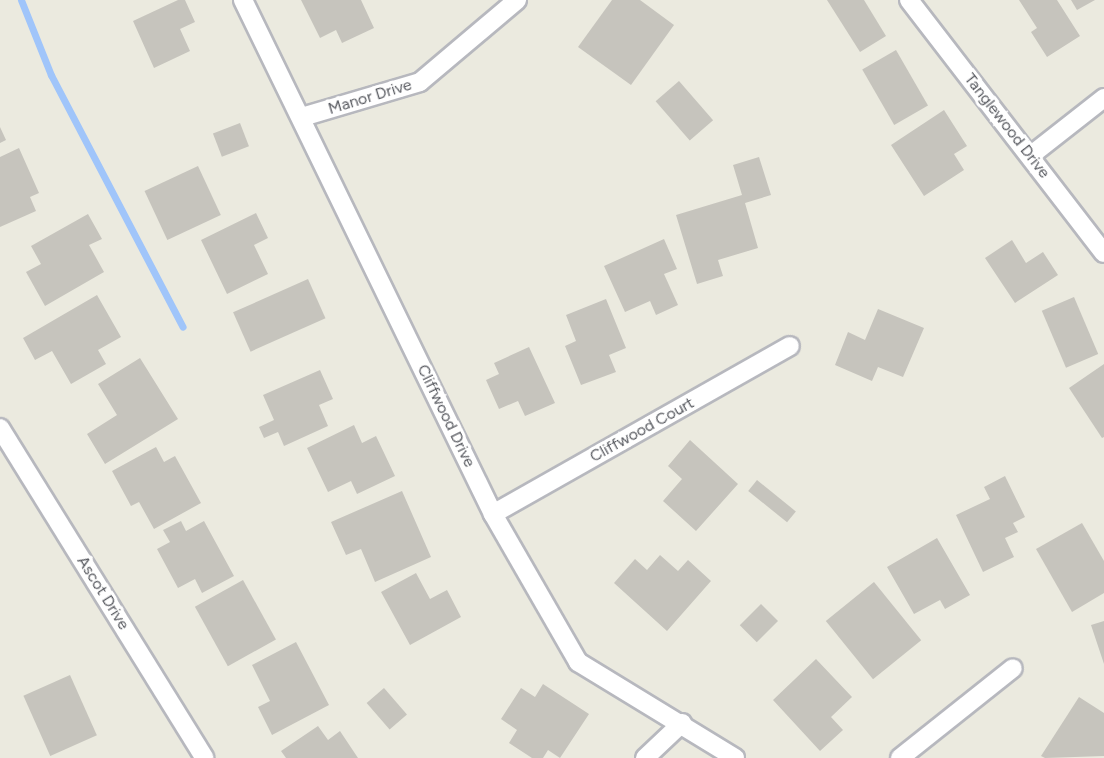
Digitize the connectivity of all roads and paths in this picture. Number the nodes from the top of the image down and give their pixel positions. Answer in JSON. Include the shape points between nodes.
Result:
{"nodes":[{"id":1,"x":243,"y":0,"type":"edge"},
{"id":2,"x":517,"y":0,"type":"edge"},
{"id":3,"x":909,"y":0,"type":"edge"},
{"id":4,"x":1104,"y":98,"type":"edge"},
{"id":5,"x":303,"y":117,"type":"junction"},
{"id":6,"x":1030,"y":156,"type":"junction"},
{"id":7,"x":1104,"y":253,"type":"edge"},
{"id":8,"x":790,"y":346,"type":"dead end"},
{"id":9,"x":0,"y":428,"type":"edge"},
{"id":10,"x":493,"y":514,"type":"junction"},
{"id":11,"x":1013,"y":668,"type":"dead end"},
{"id":12,"x":682,"y":723,"type":"junction"},
{"id":13,"x":205,"y":758,"type":"edge"},
{"id":14,"x":645,"y":758,"type":"edge"},
{"id":15,"x":735,"y":758,"type":"edge"},
{"id":16,"x":900,"y":758,"type":"edge"}],
"edges":[{"from":1,"to":5,"type":"street","name":"Cliffwood Drive"},
{"from":2,"to":5,"type":"street","name":"Manor Drive","via":[[420,82]]},
{"from":3,"to":6,"type":"street","name":"Tanglewood Drive"},
{"from":4,"to":6,"type":"street"},
{"from":5,"to":10,"type":"street","name":"Cliffwood Drive"},
{"from":6,"to":7,"type":"street","name":"Tanglewood Drive"},
{"from":8,"to":10,"type":"street","name":"Cliffwood Court"},
{"from":9,"to":13,"type":"street","name":"Ascot Drive"},
{"from":10,"to":12,"type":"street","name":"Cliffwood Drive","via":[[578,662]]},
{"from":11,"to":16,"type":"street"},
{"from":12,"to":14,"type":"street"},
{"from":12,"to":15,"type":"street","name":"Cliffwood Drive"}]}
